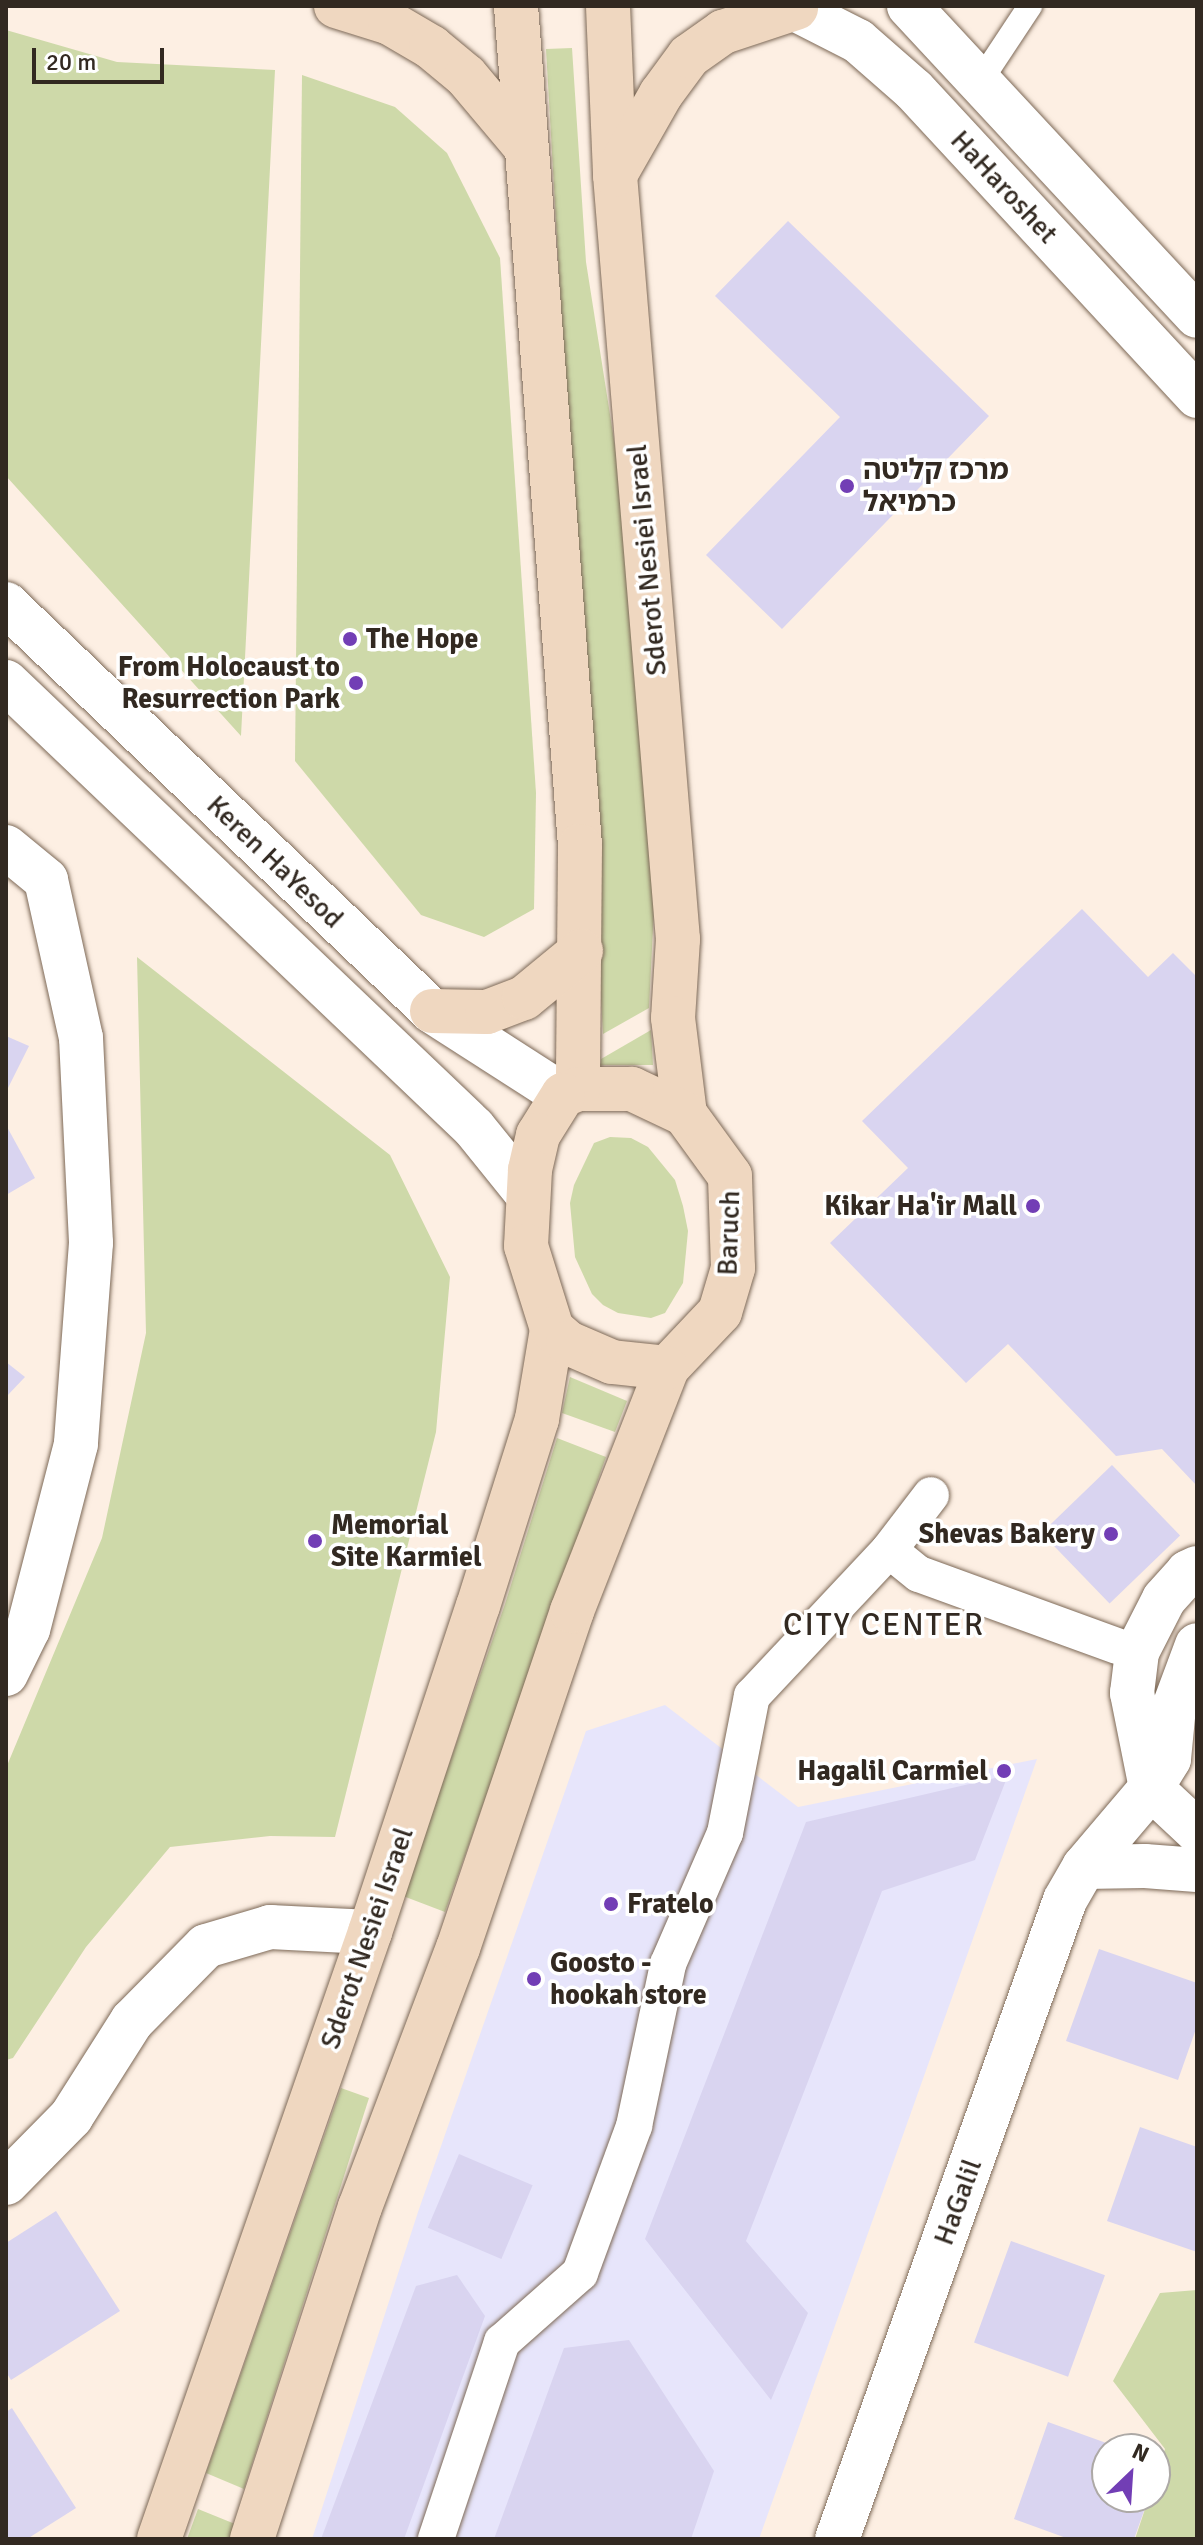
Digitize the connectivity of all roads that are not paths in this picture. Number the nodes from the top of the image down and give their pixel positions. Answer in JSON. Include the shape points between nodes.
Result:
{"nodes":[{"id":1,"x":336,"y":6,"type":"edge"},
{"id":2,"x":516,"y":6,"type":"edge"},
{"id":3,"x":608,"y":6,"type":"edge"},
{"id":4,"x":909,"y":6,"type":"edge"},
{"id":5,"x":1030,"y":6,"type":"edge"},
{"id":6,"x":792,"y":7,"type":"edge"},
{"id":7,"x":981,"y":80,"type":"junction"},
{"id":8,"x":524,"y":145,"type":"junction"},
{"id":9,"x":615,"y":175,"type":"junction"},
{"id":10,"x":1197,"y":316,"type":"edge"},
{"id":11,"x":1197,"y":396,"type":"edge"},
{"id":12,"x":6,"y":604,"type":"edge"},
{"id":13,"x":6,"y":682,"type":"edge"},
{"id":14,"x":6,"y":847,"type":"edge"},
{"id":15,"x":581,"y":951,"type":"junction"},
{"id":16,"x":432,"y":1011,"type":"junction"},
{"id":17,"x":571,"y":1092,"type":"junction"},
{"id":18,"x":685,"y":1114,"type":"junction"},
{"id":19,"x":528,"y":1195,"type":"junction"},
{"id":20,"x":552,"y":1329,"type":"junction"},
{"id":21,"x":667,"y":1368,"type":"junction"},
{"id":22,"x":931,"y":1495,"type":"dead end"},
{"id":23,"x":889,"y":1550,"type":"junction"},
{"id":24,"x":1197,"y":1568,"type":"edge"},
{"id":25,"x":1197,"y":1645,"type":"edge"},
{"id":26,"x":1117,"y":1646,"type":"dead end"},
{"id":27,"x":6,"y":1674,"type":"edge"},
{"id":28,"x":1151,"y":1788,"type":"junction"},
{"id":29,"x":1197,"y":1831,"type":"edge"},
{"id":30,"x":1084,"y":1867,"type":"junction"},
{"id":31,"x":1197,"y":1870,"type":"edge"},
{"id":32,"x":370,"y":1932,"type":"junction"},
{"id":33,"x":6,"y":2183,"type":"edge"},
{"id":34,"x":159,"y":2539,"type":"edge"},
{"id":35,"x":252,"y":2539,"type":"edge"},
{"id":36,"x":436,"y":2539,"type":"edge"},
{"id":37,"x":837,"y":2539,"type":"edge"}],
"edges":[{"from":1,"to":8,"type":"main road","via":[[390,23],[431,47],[466,76]]},
{"from":2,"to":8,"type":"main road"},
{"from":3,"to":9,"type":"main road","name":"Sderot Nesiei Israel"},
{"from":4,"to":7,"type":"street","name":"HaHaroshet"},
{"from":5,"to":7,"type":"lane"},
{"from":6,"to":9,"type":"main road","via":[[723,32],[689,56]]},
{"from":6,"to":11,"type":"street","name":"HaHaroshet","via":[[858,41],[914,90]]},
{"from":7,"to":10,"type":"street","name":"HaHaroshet"},
{"from":8,"to":15,"type":"main road","via":[[580,846]]},
{"from":9,"to":18,"type":"main road","name":"Sderot Nesiei Israel","via":[[678,939],[673,1018]]},
{"from":12,"to":16,"type":"street","name":"Keren HaYesod"},
{"from":13,"to":19,"type":"street","name":"Keren HaYesod","via":[[474,1128]]},
{"from":14,"to":27,"type":"street","via":[[46,880],[81,1038],[91,1243],[76,1444],[28,1629]]},
{"from":15,"to":16,"type":"main road","via":[[524,998],[487,1012]]},
{"from":15,"to":17,"type":"main road"},
{"from":16,"to":17,"type":"street","name":"Keren HaYesod"},
{"from":17,"to":18,"type":"main road","name":"Baruch","via":[[632,1089]]},
{"from":17,"to":19,"type":"main road","via":[[538,1135]]},
{"from":18,"to":21,"type":"main road","name":"Baruch","via":[[730,1176],[733,1268],[720,1312]]},
{"from":19,"to":20,"type":"main road","via":[[526,1246]]},
{"from":20,"to":21,"type":"main road","via":[[568,1343],[612,1362]]},
{"from":20,"to":32,"type":"main road","name":"Sderot Nesiei Israel","via":[[537,1419]]},
{"from":21,"to":35,"type":"main road","via":[[572,1611],[458,1948],[360,2207]]},
{"from":22,"to":23,"type":"street"},
{"from":23,"to":26,"type":"street","via":[[919,1574]]},
{"from":23,"to":36,"type":"street","via":[[752,1696],[725,1833],[668,1964],[634,2126],[580,2273],[502,2342]]},
{"from":24,"to":28,"type":"street","via":[[1164,1599],[1137,1652],[1132,1693]]},
{"from":25,"to":28,"type":"street","name":"HaGalil","via":[[1174,1707],[1169,1759]]},
{"from":28,"to":29,"type":"street"},
{"from":28,"to":30,"type":"street","name":"HaGalil"},
{"from":30,"to":31,"type":"street"},
{"from":30,"to":37,"type":"street","name":"HaGalil","via":[[1065,1900]]},
{"from":32,"to":33,"type":"street","via":[[270,1927],[206,1946],[132,2021],[71,2117]]},
{"from":32,"to":34,"type":"main road","name":"Sderot Nesiei Israel"}]}
